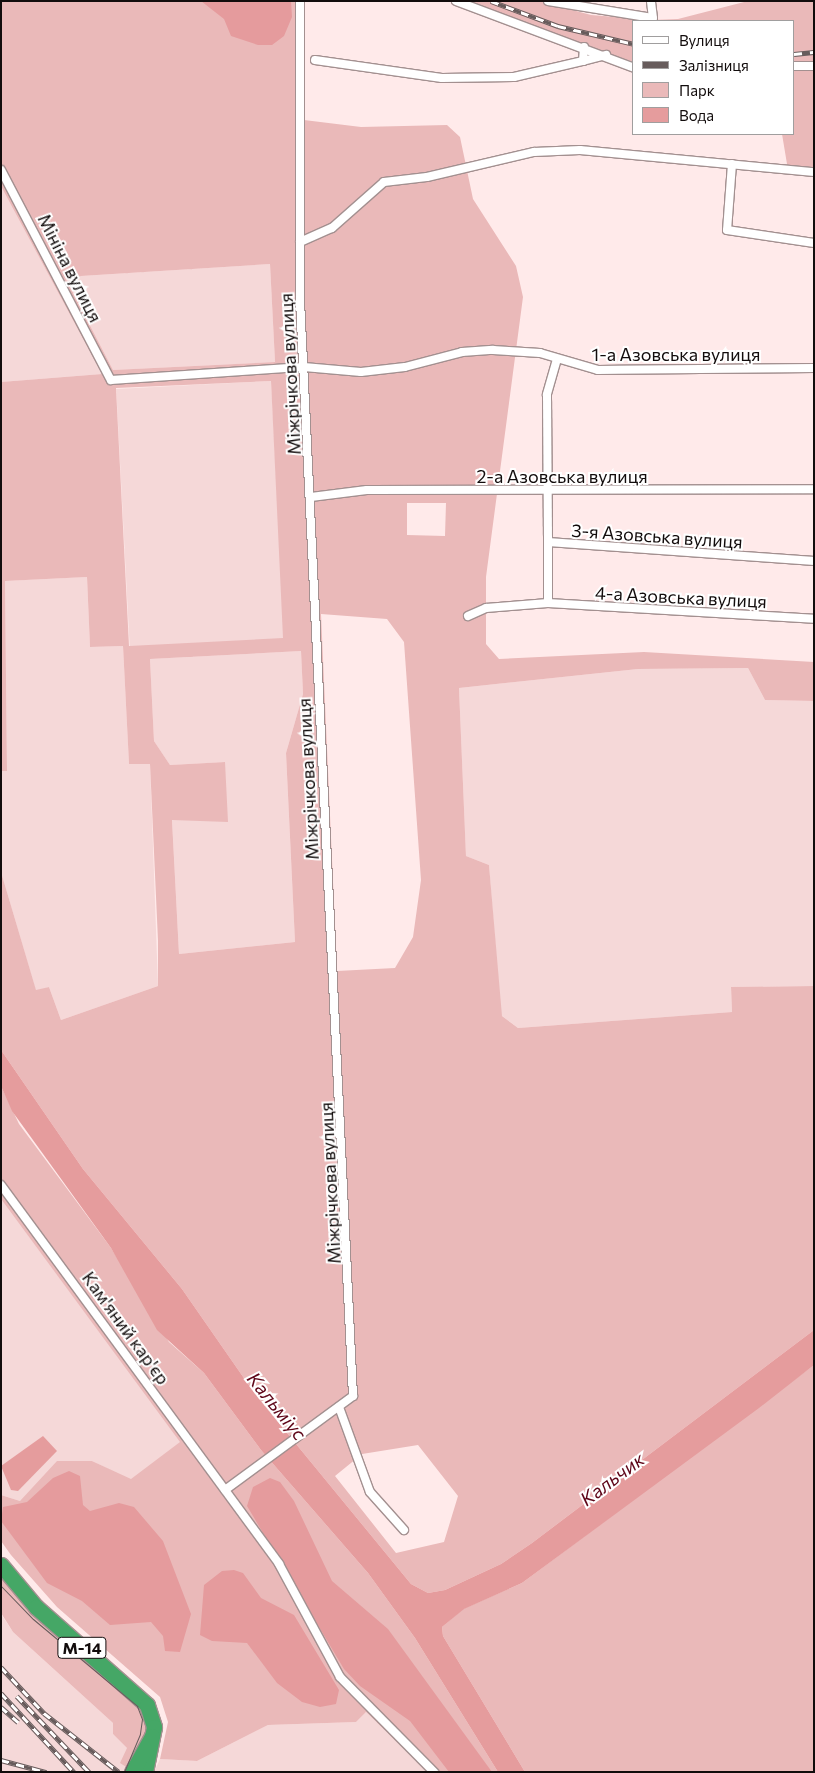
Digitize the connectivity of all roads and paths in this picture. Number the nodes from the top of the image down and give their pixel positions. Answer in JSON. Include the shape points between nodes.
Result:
{"nodes":[{"id":1,"x":300,"y":1,"type":"edge"},
{"id":2,"x":456,"y":1,"type":"edge"},
{"id":3,"x":548,"y":1,"type":"edge"},
{"id":4,"x":651,"y":1,"type":"edge"},
{"id":5,"x":584,"y":47,"type":"junction"},
{"id":6,"x":606,"y":55,"type":"junction"},
{"id":7,"x":315,"y":60,"type":"dead end"},
{"id":8,"x":583,"y":61,"type":"junction"},
{"id":9,"x":795,"y":66,"type":"edge"},
{"id":10,"x":814,"y":66,"type":"edge"},
{"id":11,"x":632,"y":67,"type":"edge"},
{"id":12,"x":732,"y":164,"type":"junction"},
{"id":13,"x":1,"y":170,"type":"edge"},
{"id":14,"x":814,"y":172,"type":"edge"},
{"id":15,"x":300,"y":242,"type":"junction"},
{"id":16,"x":814,"y":243,"type":"edge"},
{"id":17,"x":557,"y":359,"type":"junction"},
{"id":18,"x":304,"y":367,"type":"junction"},
{"id":19,"x":814,"y":368,"type":"edge"},
{"id":20,"x":111,"y":380,"type":"joint"},
{"id":21,"x":814,"y":489,"type":"edge"},
{"id":22,"x":548,"y":491,"type":"junction"},
{"id":23,"x":311,"y":498,"type":"junction"},
{"id":24,"x":548,"y":542,"type":"junction"},
{"id":25,"x":814,"y":561,"type":"edge"},
{"id":26,"x":548,"y":603,"type":"junction"},
{"id":27,"x":468,"y":616,"type":"dead end"},
{"id":28,"x":814,"y":619,"type":"edge"},
{"id":29,"x":1,"y":1185,"type":"edge"},
{"id":30,"x":340,"y":1407,"type":"junction"},
{"id":31,"x":225,"y":1490,"type":"junction"},
{"id":32,"x":404,"y":1530,"type":"dead end"},
{"id":33,"x":1,"y":1565,"type":"edge"},
{"id":34,"x":145,"y":1762,"type":"edge"},
{"id":35,"x":132,"y":1772,"type":"edge"},
{"id":36,"x":434,"y":1772,"type":"edge"}],
"edges":[{"from":1,"to":15,"type":"street","name":"Міжрічкова вулиця"},
{"from":2,"to":5,"type":"street","via":[[538,35]]},
{"from":3,"to":4,"type":"street","via":[[653,18]]},
{"from":5,"to":6,"type":"street"},
{"from":5,"to":8,"type":"street"},
{"from":6,"to":8,"type":"street"},
{"from":6,"to":11,"type":"street"},
{"from":7,"to":8,"type":"street","via":[[442,78],[514,77]]},
{"from":9,"to":10,"type":"street"},
{"from":12,"to":14,"type":"street"},
{"from":12,"to":15,"type":"street","via":[[580,150],[534,152],[384,182],[332,228]]},
{"from":12,"to":16,"type":"street","via":[[728,230]]},
{"from":13,"to":20,"type":"street","name":"Мініна вулиця"},
{"from":15,"to":18,"type":"street","name":"Міжрічкова вулиця"},
{"from":17,"to":18,"type":"street","name":"1-а Азовська вулиця","via":[[527,351],[484,350],[385,370],[345,373]]},
{"from":17,"to":19,"type":"street","name":"1-а Азовська вулиця","via":[[598,370]]},
{"from":17,"to":22,"type":"street","name":"3-я Азовська вулиця","via":[[547,394]]},
{"from":18,"to":20,"type":"street","name":"1-а Азовська вулиця"},
{"from":18,"to":23,"type":"street","name":"Міжрічкова вулиця"},
{"from":21,"to":22,"type":"street","name":"2-а Азовська вулиця"},
{"from":22,"to":23,"type":"street","name":"2-а Азовська вулиця","via":[[366,490]]},
{"from":22,"to":24,"type":"street","name":"3-я Азовська вулиця"},
{"from":23,"to":30,"type":"street","name":"Міжрічкова вулиця","via":[[354,1354],[353,1396]]},
{"from":24,"to":25,"type":"street","name":"3-я Азовська вулиця"},
{"from":24,"to":26,"type":"street"},
{"from":26,"to":27,"type":"street","name":"4-а Азовська вулиця","via":[[486,608]]},
{"from":26,"to":28,"type":"street","name":"4-а Азовська вулиця"},
{"from":29,"to":31,"type":"street","name":"Кам'яний кар'єр"},
{"from":30,"to":31,"type":"street","name":"Міжрічкова вулиця"},
{"from":30,"to":32,"type":"street","via":[[370,1492]]},
{"from":31,"to":36,"type":"street","name":"Кам'яний кар'єр","via":[[300,1597],[340,1677]]},
{"from":33,"to":34,"type":"highway","number":"М-14","via":[[46,1617],[141,1696],[152,1713],[154,1732]]},
{"from":34,"to":35,"type":"highway","number":"М-14"}]}
